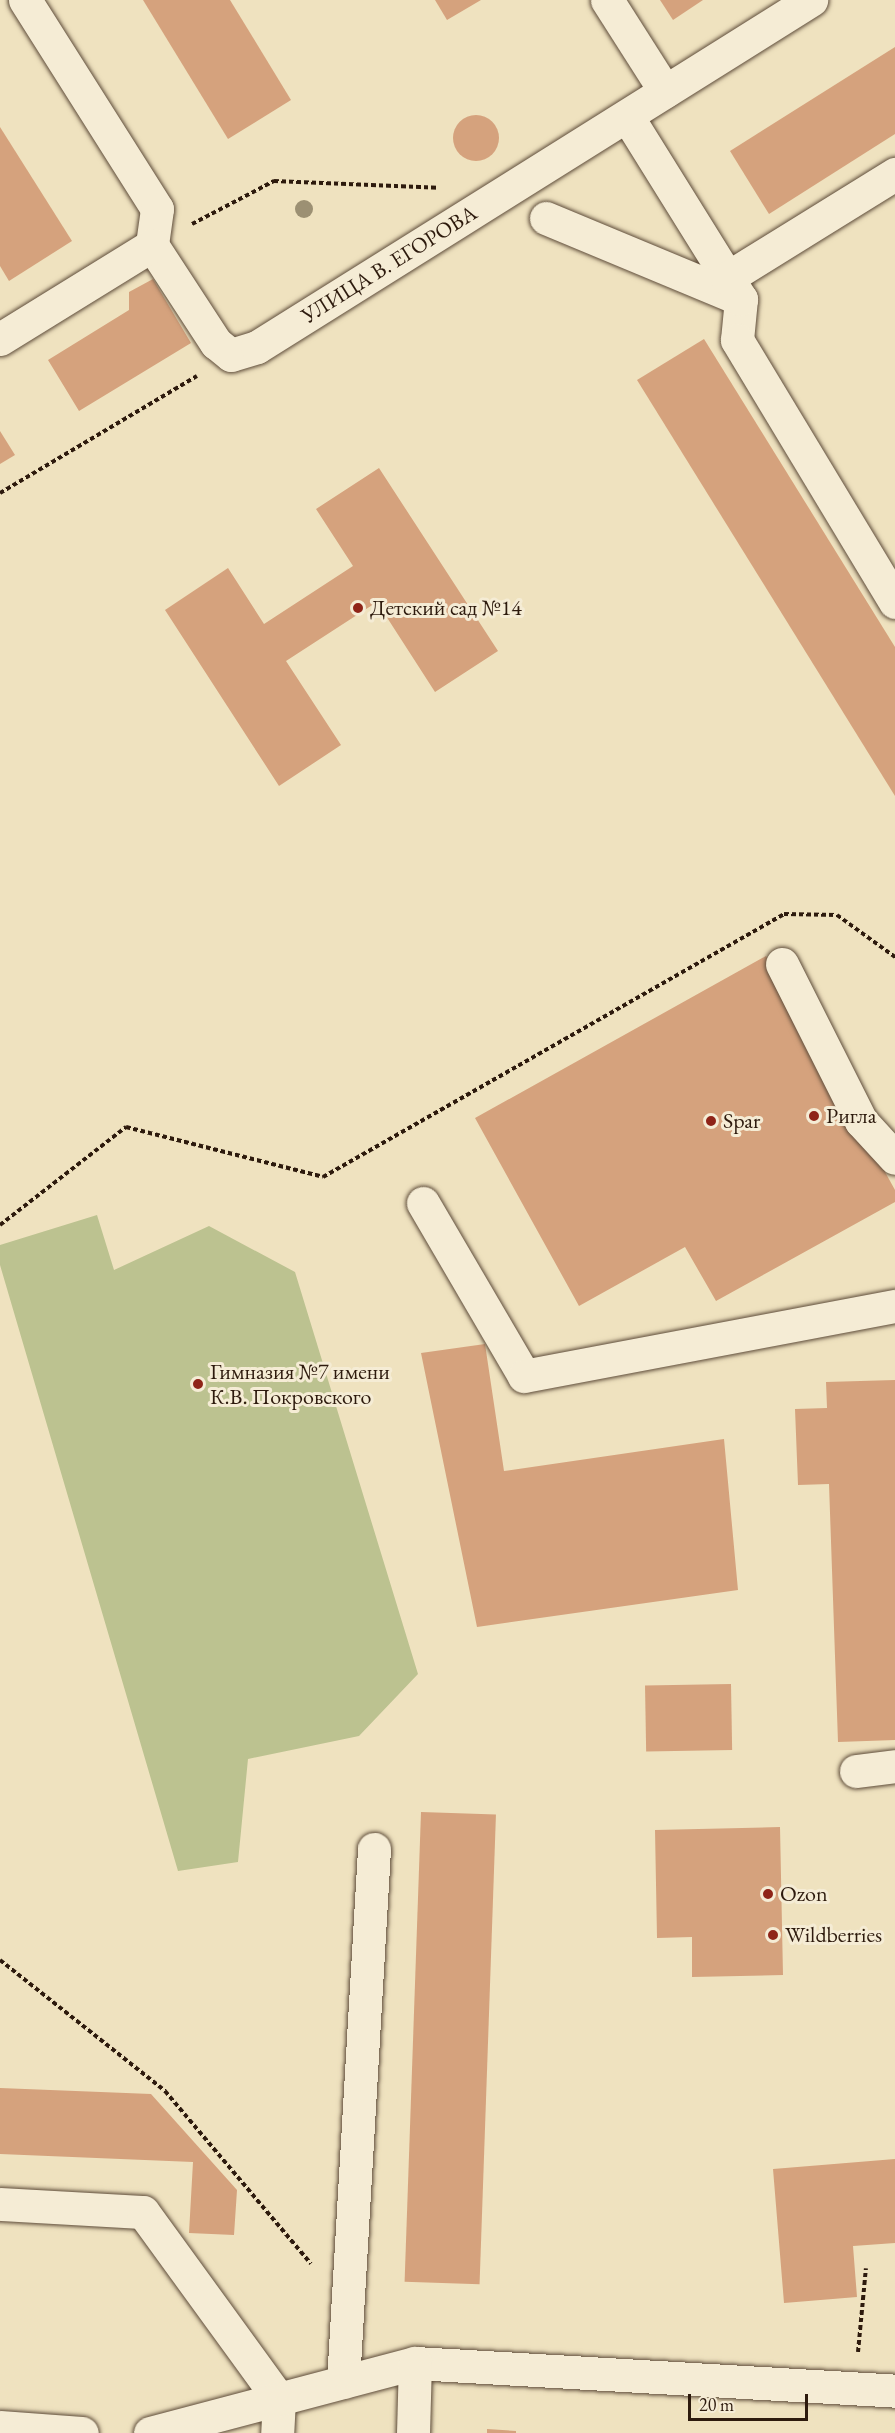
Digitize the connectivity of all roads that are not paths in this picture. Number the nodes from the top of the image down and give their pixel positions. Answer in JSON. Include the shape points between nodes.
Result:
{"nodes":[{"id":1,"x":25,"y":0,"type":"edge"},
{"id":2,"x":607,"y":0,"type":"edge"},
{"id":3,"x":811,"y":0,"type":"edge"},
{"id":4,"x":665,"y":91,"type":"junction"},
{"id":5,"x":627,"y":116,"type":"junction"},
{"id":6,"x":895,"y":174,"type":"edge"},
{"id":7,"x":546,"y":218,"type":"dead end"},
{"id":8,"x":152,"y":245,"type":"junction"},
{"id":9,"x":734,"y":288,"type":"junction"},
{"id":10,"x":0,"y":339,"type":"edge"},
{"id":11,"x":895,"y":602,"type":"edge"},
{"id":12,"x":782,"y":964,"type":"dead end"},
{"id":13,"x":895,"y":1158,"type":"edge"},
{"id":14,"x":423,"y":1203,"type":"dead end"},
{"id":15,"x":895,"y":1306,"type":"edge"},
{"id":16,"x":895,"y":1766,"type":"edge"},
{"id":17,"x":856,"y":1770,"type":"dead end"},
{"id":18,"x":374,"y":1849,"type":"dead end"},
{"id":19,"x":0,"y":2204,"type":"edge"},
{"id":20,"x":415,"y":2363,"type":"junction"},
{"id":21,"x":343,"y":2382,"type":"junction"},
{"id":22,"x":895,"y":2391,"type":"edge"},
{"id":23,"x":279,"y":2399,"type":"junction"},
{"id":24,"x":0,"y":2427,"type":"edge"},
{"id":25,"x":82,"y":2433,"type":"edge"},
{"id":26,"x":150,"y":2433,"type":"edge"},
{"id":27,"x":277,"y":2433,"type":"edge"},
{"id":28,"x":413,"y":2433,"type":"edge"}],
"edges":[{"from":1,"to":8,"type":"street","via":[[157,209]]},
{"from":2,"to":4,"type":"street"},
{"from":3,"to":4,"type":"street","name":"УЛИЦА В. ЕГОРОВА"},
{"from":4,"to":5,"type":"street","name":"УЛИЦА В. ЕГОРОВА"},
{"from":5,"to":8,"type":"street","name":"УЛИЦА В. ЕГОРОВА","via":[[257,347],[231,355],[216,343]]},
{"from":5,"to":9,"type":"street"},
{"from":6,"to":9,"type":"street"},
{"from":7,"to":9,"type":"street"},
{"from":8,"to":10,"type":"street"},
{"from":9,"to":11,"type":"street","via":[[737,340]]},
{"from":12,"to":13,"type":"street","via":[[861,1121]]},
{"from":14,"to":15,"type":"street","via":[[524,1376]]},
{"from":16,"to":17,"type":"street"},
{"from":18,"to":21,"type":"street"},
{"from":19,"to":23,"type":"street","via":[[143,2212]]},
{"from":20,"to":21,"type":"street"},
{"from":20,"to":22,"type":"street"},
{"from":20,"to":28,"type":"street"},
{"from":21,"to":23,"type":"street"},
{"from":23,"to":26,"type":"street"},
{"from":23,"to":27,"type":"street"},
{"from":24,"to":25,"type":"street"}]}
